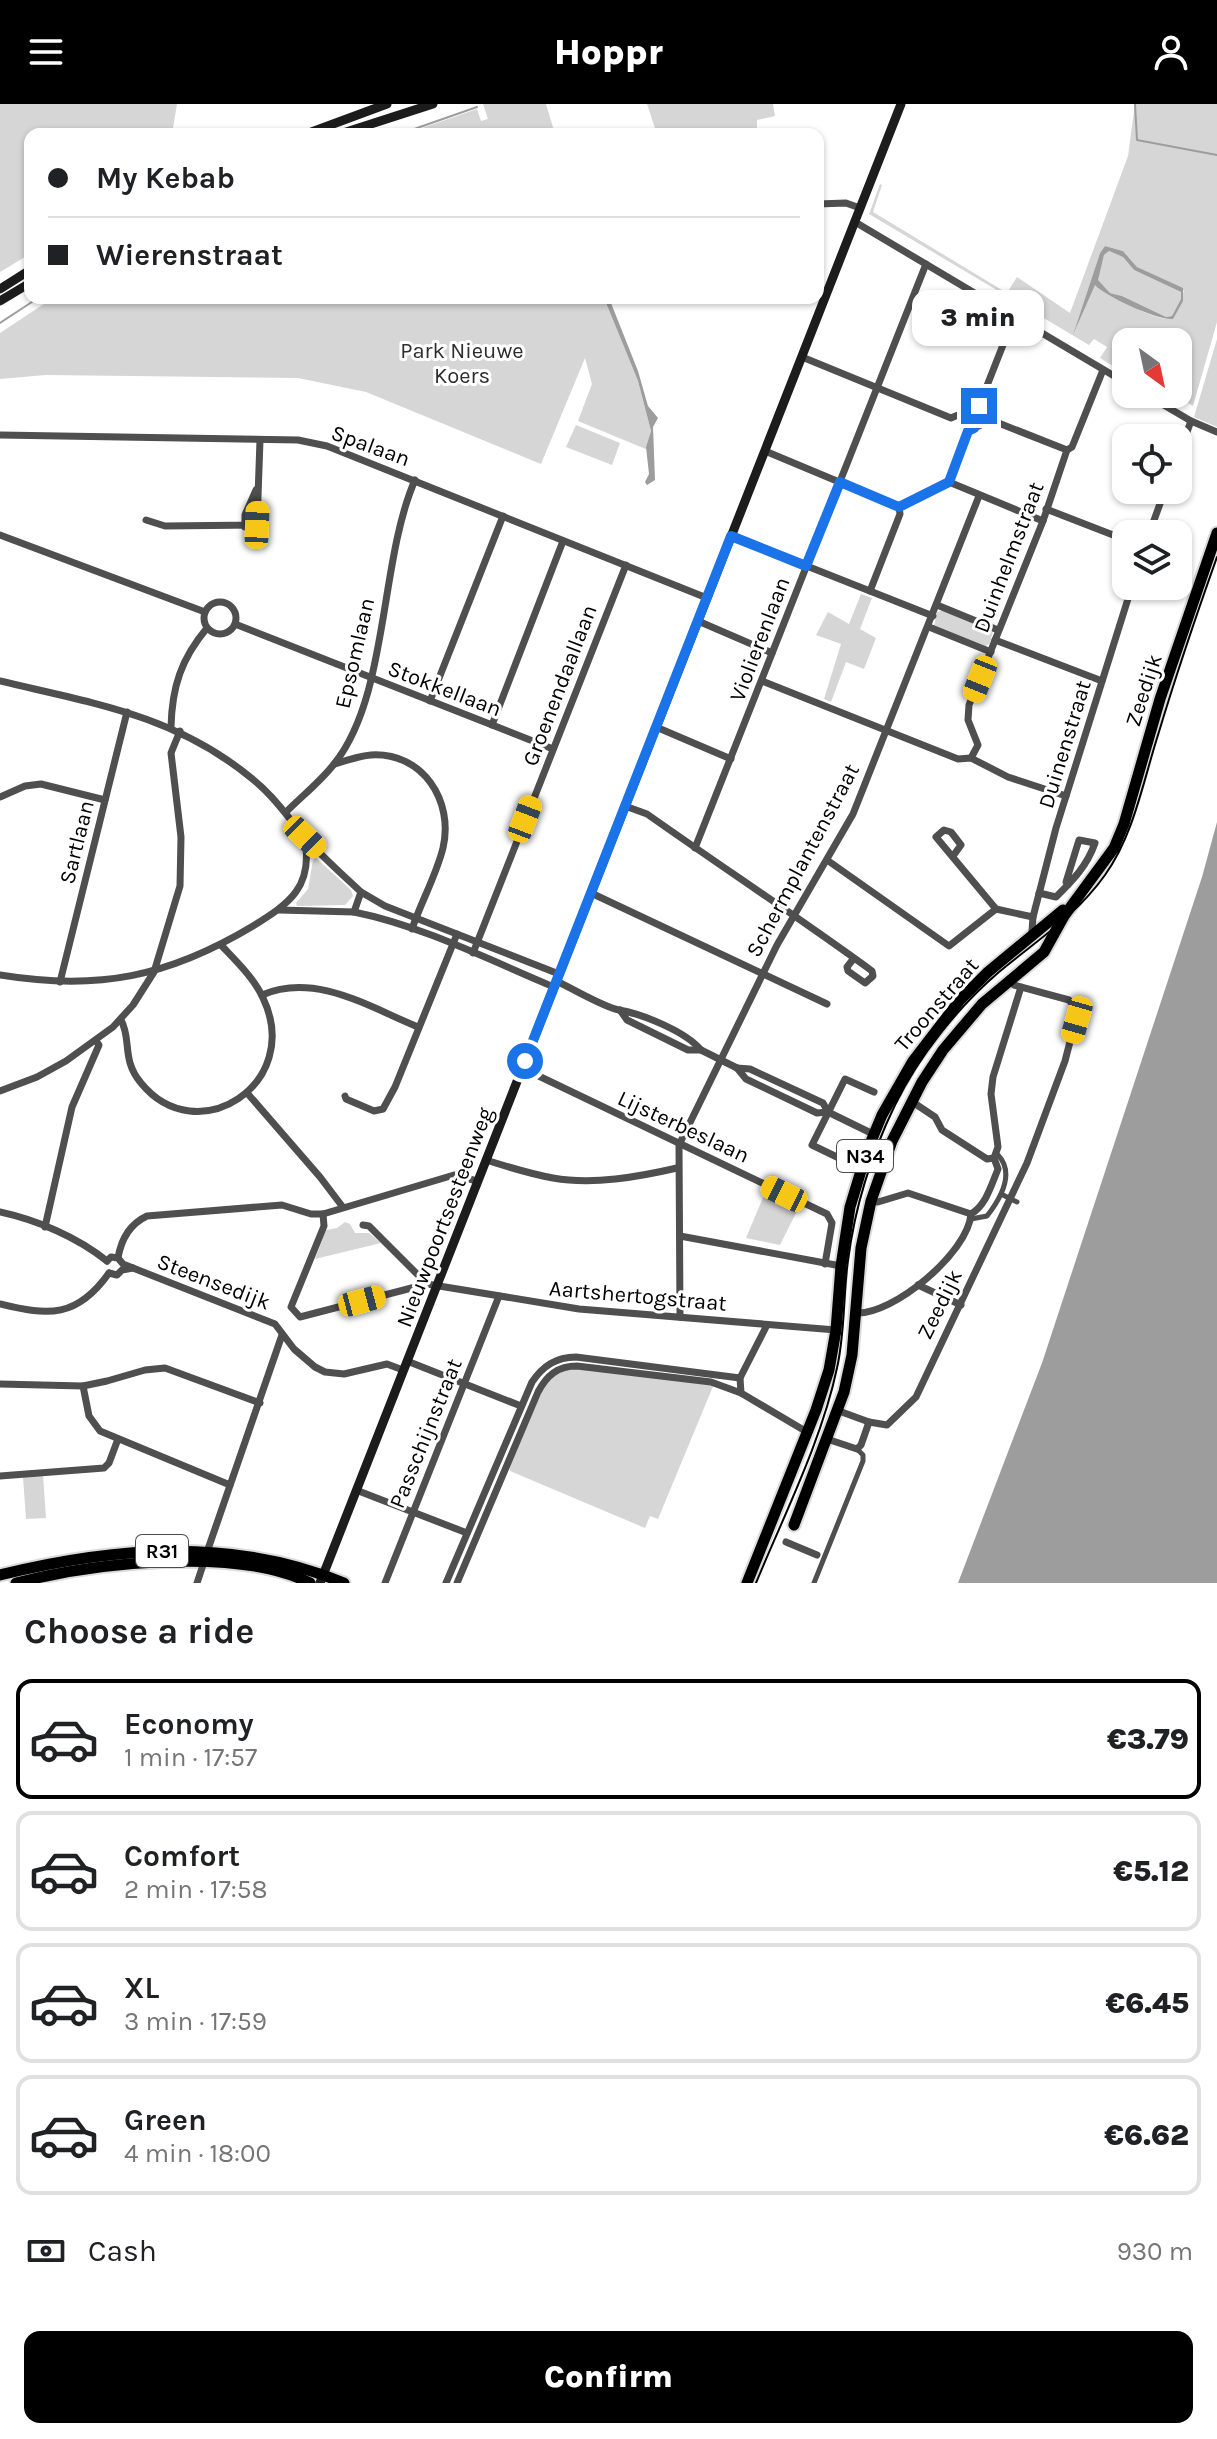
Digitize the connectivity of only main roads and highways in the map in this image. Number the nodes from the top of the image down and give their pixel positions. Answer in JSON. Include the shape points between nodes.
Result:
{"nodes":[{"id":1,"x":387,"y":104,"type":"edge"},
{"id":2,"x":433,"y":104,"type":"edge"},
{"id":3,"x":901,"y":104,"type":"edge"},
{"id":4,"x":325,"y":128,"type":"edge"},
{"id":5,"x":359,"y":128,"type":"edge"},
{"id":6,"x":24,"y":274,"type":"edge"},
{"id":7,"x":24,"y":287,"type":"edge"},
{"id":8,"x":0,"y":289,"type":"edge"},
{"id":9,"x":0,"y":301,"type":"edge"},
{"id":10,"x":824,"y":301,"type":"edge"},
{"id":11,"x":823,"y":304,"type":"edge"},
{"id":12,"x":1217,"y":533,"type":"edge"},
{"id":13,"x":1078,"y":896,"type":"junction"},
{"id":14,"x":1040,"y":931,"type":"junction"},
{"id":15,"x":1050,"y":943,"type":"junction"},
{"id":16,"x":873,"y":1134,"type":"junction"},
{"id":17,"x":892,"y":1141,"type":"junction"},
{"id":18,"x":807,"y":1432,"type":"junction"},
{"id":19,"x":827,"y":1439,"type":"junction"},
{"id":20,"x":794,"y":1525,"type":"dead end"},
{"id":21,"x":206,"y":1557,"type":"junction"},
{"id":22,"x":0,"y":1575,"type":"edge"},
{"id":23,"x":322,"y":1579,"type":"edge"},
{"id":24,"x":16,"y":1583,"type":"edge"},
{"id":25,"x":310,"y":1583,"type":"edge"},
{"id":26,"x":344,"y":1583,"type":"edge"},
{"id":27,"x":747,"y":1583,"type":"edge"}],
"edges":[{"from":1,"to":4,"type":"main road"},
{"from":2,"to":5,"type":"main road"},
{"from":3,"to":10,"type":"main road","name":"Nieuwpoortsesteenweg"},
{"from":6,"to":8,"type":"main road"},
{"from":7,"to":9,"type":"main road"},
{"from":11,"to":23,"type":"main road","name":"Nieuwpoortsesteenweg","via":[[432,1285]]},
{"from":12,"to":13,"type":"main road","name":"Zeedijk","number":"N34","via":[[1121,832]]},
{"from":13,"to":14,"type":"main road","name":"Zeedijk","number":"N34"},
{"from":13,"to":15,"type":"main road","name":"Zeedijk","number":"N34"},
{"from":14,"to":15,"type":"main road","via":[[1049,934]]},
{"from":14,"to":16,"type":"main road","name":"Troonstraat","number":"N34","via":[[988,972],[943,1020],[903,1075]]},
{"from":15,"to":17,"type":"main road","name":"Troonstraat","number":"N34","via":[[963,1025],[911,1101]]},
{"from":16,"to":17,"type":"main road","number":"N34"},
{"from":16,"to":18,"type":"main road","name":"Troonstraat","number":"N34","via":[[850,1207],[829,1370]]},
{"from":17,"to":19,"type":"main road","name":"Troonstraat","number":"N34","via":[[871,1201],[861,1248],[852,1355]]},
{"from":18,"to":19,"type":"main road"},
{"from":18,"to":27,"type":"main road","name":"Troonstraat","number":"N34"},
{"from":19,"to":20,"type":"main road","name":"Troonstraat","number":"N34"},
{"from":21,"to":22,"type":"main road","number":"R31","via":[[147,1551],[84,1557]]},
{"from":21,"to":23,"type":"main road","number":"R31","via":[[275,1561]]},
{"from":21,"to":24,"type":"main road","number":"R31","via":[[83,1569]]},
{"from":21,"to":25,"type":"main road","number":"R31"},
{"from":23,"to":26,"type":"main road","number":"R31"}]}
